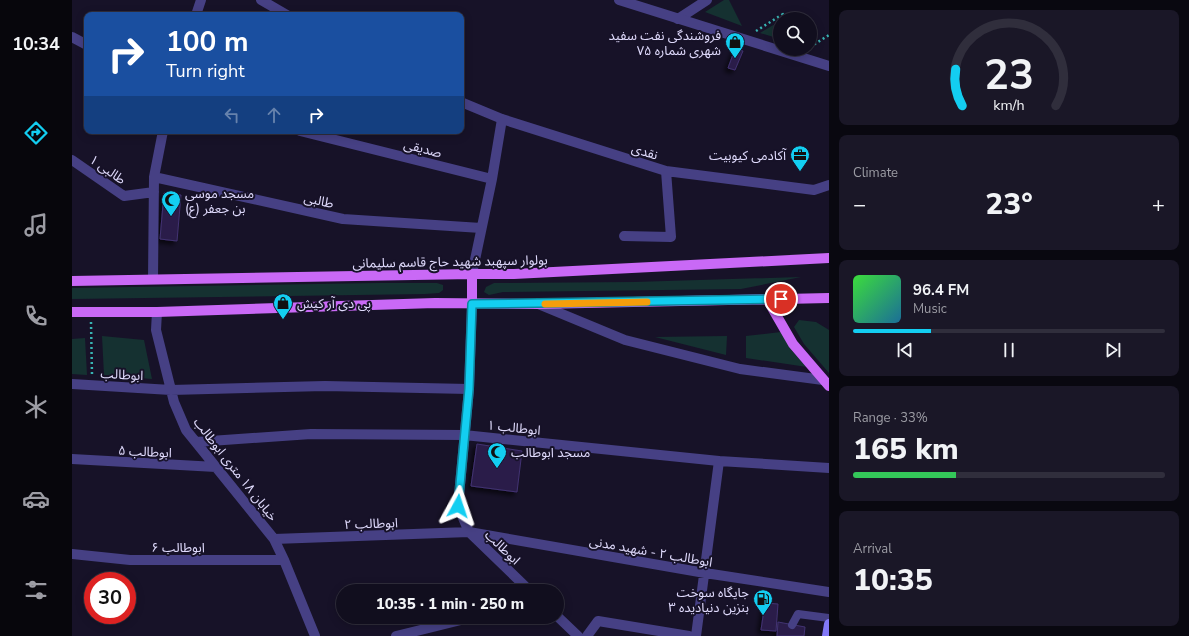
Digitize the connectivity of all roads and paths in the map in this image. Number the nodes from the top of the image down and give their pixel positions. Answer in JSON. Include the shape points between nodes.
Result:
{"nodes":[{"id":1,"x":201,"y":0,"type":"edge"},
{"id":2,"x":261,"y":0,"type":"edge"},
{"id":3,"x":619,"y":0,"type":"edge"},
{"id":4,"x":707,"y":0,"type":"edge"},
{"id":5,"x":197,"y":12,"type":"edge"},
{"id":6,"x":282,"y":12,"type":"edge"},
{"id":7,"x":678,"y":19,"type":"junction"},
{"id":8,"x":773,"y":20,"type":"edge"},
{"id":9,"x":829,"y":35,"type":"edge"},
{"id":10,"x":72,"y":37,"type":"edge"},
{"id":11,"x":743,"y":39,"type":"junction"},
{"id":12,"x":84,"y":43,"type":"edge"},
{"id":13,"x":817,"y":43,"type":"edge"},
{"id":14,"x":829,"y":66,"type":"edge"},
{"id":15,"x":464,"y":103,"type":"edge"},
{"id":16,"x":502,"y":119,"type":"junction"},
{"id":17,"x":162,"y":134,"type":"edge"},
{"id":18,"x":312,"y":134,"type":"edge"},
{"id":19,"x":72,"y":160,"type":"edge"},
{"id":20,"x":666,"y":171,"type":"junction"},
{"id":21,"x":154,"y":177,"type":"junction"},
{"id":22,"x":492,"y":179,"type":"junction"},
{"id":23,"x":829,"y":185,"type":"edge"},
{"id":24,"x":154,"y":192,"type":"junction"},
{"id":25,"x":481,"y":228,"type":"junction"},
{"id":26,"x":624,"y":236,"type":"dead end"},
{"id":27,"x":829,"y":258,"type":"edge"},
{"id":28,"x":472,"y":274,"type":"junction"},
{"id":29,"x":153,"y":279,"type":"junction"},
{"id":30,"x":72,"y":281,"type":"edge"},
{"id":31,"x":829,"y":298,"type":"edge"},
{"id":32,"x":767,"y":299,"type":"junction"},
{"id":33,"x":472,"y":304,"type":"junction"},
{"id":34,"x":538,"y":304,"type":"junction"},
{"id":35,"x":72,"y":312,"type":"edge"},
{"id":36,"x":91,"y":312,"type":"junction"},
{"id":37,"x":157,"y":312,"type":"junction"},
{"id":38,"x":826,"y":383,"type":"edge"},
{"id":39,"x":72,"y":384,"type":"edge"},
{"id":40,"x":93,"y":386,"type":"junction"},
{"id":41,"x":469,"y":389,"type":"junction"},
{"id":42,"x":171,"y":390,"type":"junction"},
{"id":43,"x":464,"y":434,"type":"junction"},
{"id":44,"x":196,"y":442,"type":"junction"},
{"id":45,"x":72,"y":459,"type":"edge"},
{"id":46,"x":719,"y":461,"type":"junction"},
{"id":47,"x":216,"y":467,"type":"junction"},
{"id":48,"x":829,"y":468,"type":"edge"},
{"id":49,"x":469,"y":532,"type":"junction"},
{"id":50,"x":274,"y":539,"type":"junction"},
{"id":51,"x":72,"y":554,"type":"edge"},
{"id":52,"x":284,"y":560,"type":"junction"},
{"id":53,"x":705,"y":573,"type":"junction"},
{"id":54,"x":523,"y":584,"type":"edge"},
{"id":55,"x":829,"y":592,"type":"edge"},
{"id":56,"x":829,"y":618,"type":"edge"},
{"id":57,"x":564,"y":623,"type":"edge"},
{"id":58,"x":445,"y":624,"type":"edge"},
{"id":59,"x":829,"y":624,"type":"edge"},
{"id":60,"x":792,"y":625,"type":"dead end"},
{"id":61,"x":314,"y":636,"type":"edge"},
{"id":62,"x":396,"y":636,"type":"edge"},
{"id":63,"x":578,"y":636,"type":"edge"},
{"id":64,"x":587,"y":636,"type":"edge"},
{"id":65,"x":689,"y":636,"type":"edge"},
{"id":66,"x":696,"y":636,"type":"edge"},
{"id":67,"x":828,"y":636,"type":"edge"}],
"edges":[{"from":1,"to":5,"type":"street"},
{"from":2,"to":6,"type":"street"},
{"from":3,"to":7,"type":"street"},
{"from":4,"to":7,"type":"street"},
{"from":7,"to":11,"type":"street"},
{"from":8,"to":11,"type":"path"},
{"from":9,"to":13,"type":"path"},
{"from":10,"to":12,"type":"street"},
{"from":11,"to":14,"type":"street"},
{"from":15,"to":16,"type":"street","name":"نقدی"},
{"from":16,"to":20,"type":"street","name":"نقدی"},
{"from":16,"to":22,"type":"street"},
{"from":17,"to":21,"type":"street"},
{"from":18,"to":22,"type":"street","name":"صدیقی"},
{"from":19,"to":24,"type":"street","name":"طالبی ۱","via":[[124,196]]},
{"from":20,"to":23,"type":"street","name":"نقدی","via":[[814,190]]},
{"from":20,"to":26,"type":"street","via":[[671,237]]},
{"from":21,"to":24,"type":"street"},
{"from":21,"to":25,"type":"street","name":"طالبی","via":[[342,219]]},
{"from":22,"to":25,"type":"street"},
{"from":24,"to":29,"type":"street"},
{"from":25,"to":28,"type":"street"},
{"from":27,"to":28,"type":"main road","name":"بولوار سپهبد شهید حاج قاسم سلیمانی","via":[[530,274]]},
{"from":28,"to":29,"type":"main road","name":"بولوار سپهبد شهید حاج قاسم سلیمانی"},
{"from":28,"to":33,"type":"main road"},
{"from":29,"to":30,"type":"main road","name":"بولوار سپهبد شهید حاج قاسم سلیمانی"},
{"from":31,"to":32,"type":"main road"},
{"from":32,"to":34,"type":"main road"},
{"from":32,"to":38,"type":"main road","via":[[794,344]]},
{"from":33,"to":34,"type":"main road"},
{"from":33,"to":37,"type":"main road"},
{"from":33,"to":41,"type":"street","name":"ابوطالب"},
{"from":34,"to":38,"type":"street","via":[[625,340],[740,368]]},
{"from":35,"to":36,"type":"main road"},
{"from":36,"to":37,"type":"main road"},
{"from":36,"to":40,"type":"path"},
{"from":37,"to":42,"type":"street","name":"خیابان ۱۸ متری ابوطالب","via":[[156,330]]},
{"from":39,"to":40,"type":"street","name":"ابوطالب"},
{"from":40,"to":42,"type":"street","name":"ابوطالب"},
{"from":41,"to":42,"type":"street","via":[[325,386]]},
{"from":41,"to":43,"type":"street","name":"ابوطالب"},
{"from":42,"to":44,"type":"street","name":"خیابان ۱۸ متری ابوطالب","via":[[186,430]]},
{"from":43,"to":44,"type":"street","name":"ابوطالب ۱","via":[[311,434]]},
{"from":43,"to":46,"type":"street","name":"ابوطالب ۱"},
{"from":43,"to":49,"type":"street","name":"ابوطالب","via":[[458,506]]},
{"from":44,"to":47,"type":"street","name":"خیابان ۱۸ متری ابوطالب"},
{"from":45,"to":47,"type":"street","name":"ابوطالب ۵"},
{"from":46,"to":48,"type":"street","name":"ابوطالب ۱"},
{"from":46,"to":53,"type":"street"},
{"from":47,"to":50,"type":"street","name":"خیابان ۱۸ متری ابوطالب"},
{"from":49,"to":50,"type":"street","name":"ابوطالب ۲"},
{"from":49,"to":53,"type":"street","name":"ابوطالب ۲ - شهید مدنی"},
{"from":49,"to":54,"type":"street","name":"ابوطالب"},
{"from":50,"to":52,"type":"street","name":"خیابان ۱۸ متری ابوطالب"},
{"from":51,"to":52,"type":"street","name":"ابوطالب ۶","via":[[130,560]]},
{"from":52,"to":61,"type":"street","name":"خیابان ۱۸ متری ابوطالب"},
{"from":53,"to":55,"type":"street","name":"ابوطالب ۲ - شهید مدنی"},
{"from":53,"to":66,"type":"street"},
{"from":56,"to":60,"type":"lane","via":[[798,614]]},
{"from":57,"to":63,"type":"street"},
{"from":58,"to":62,"type":"street"},
{"from":59,"to":67,"type":"main road"},
{"from":64,"to":65,"type":"street","via":[[598,622]]}]}
